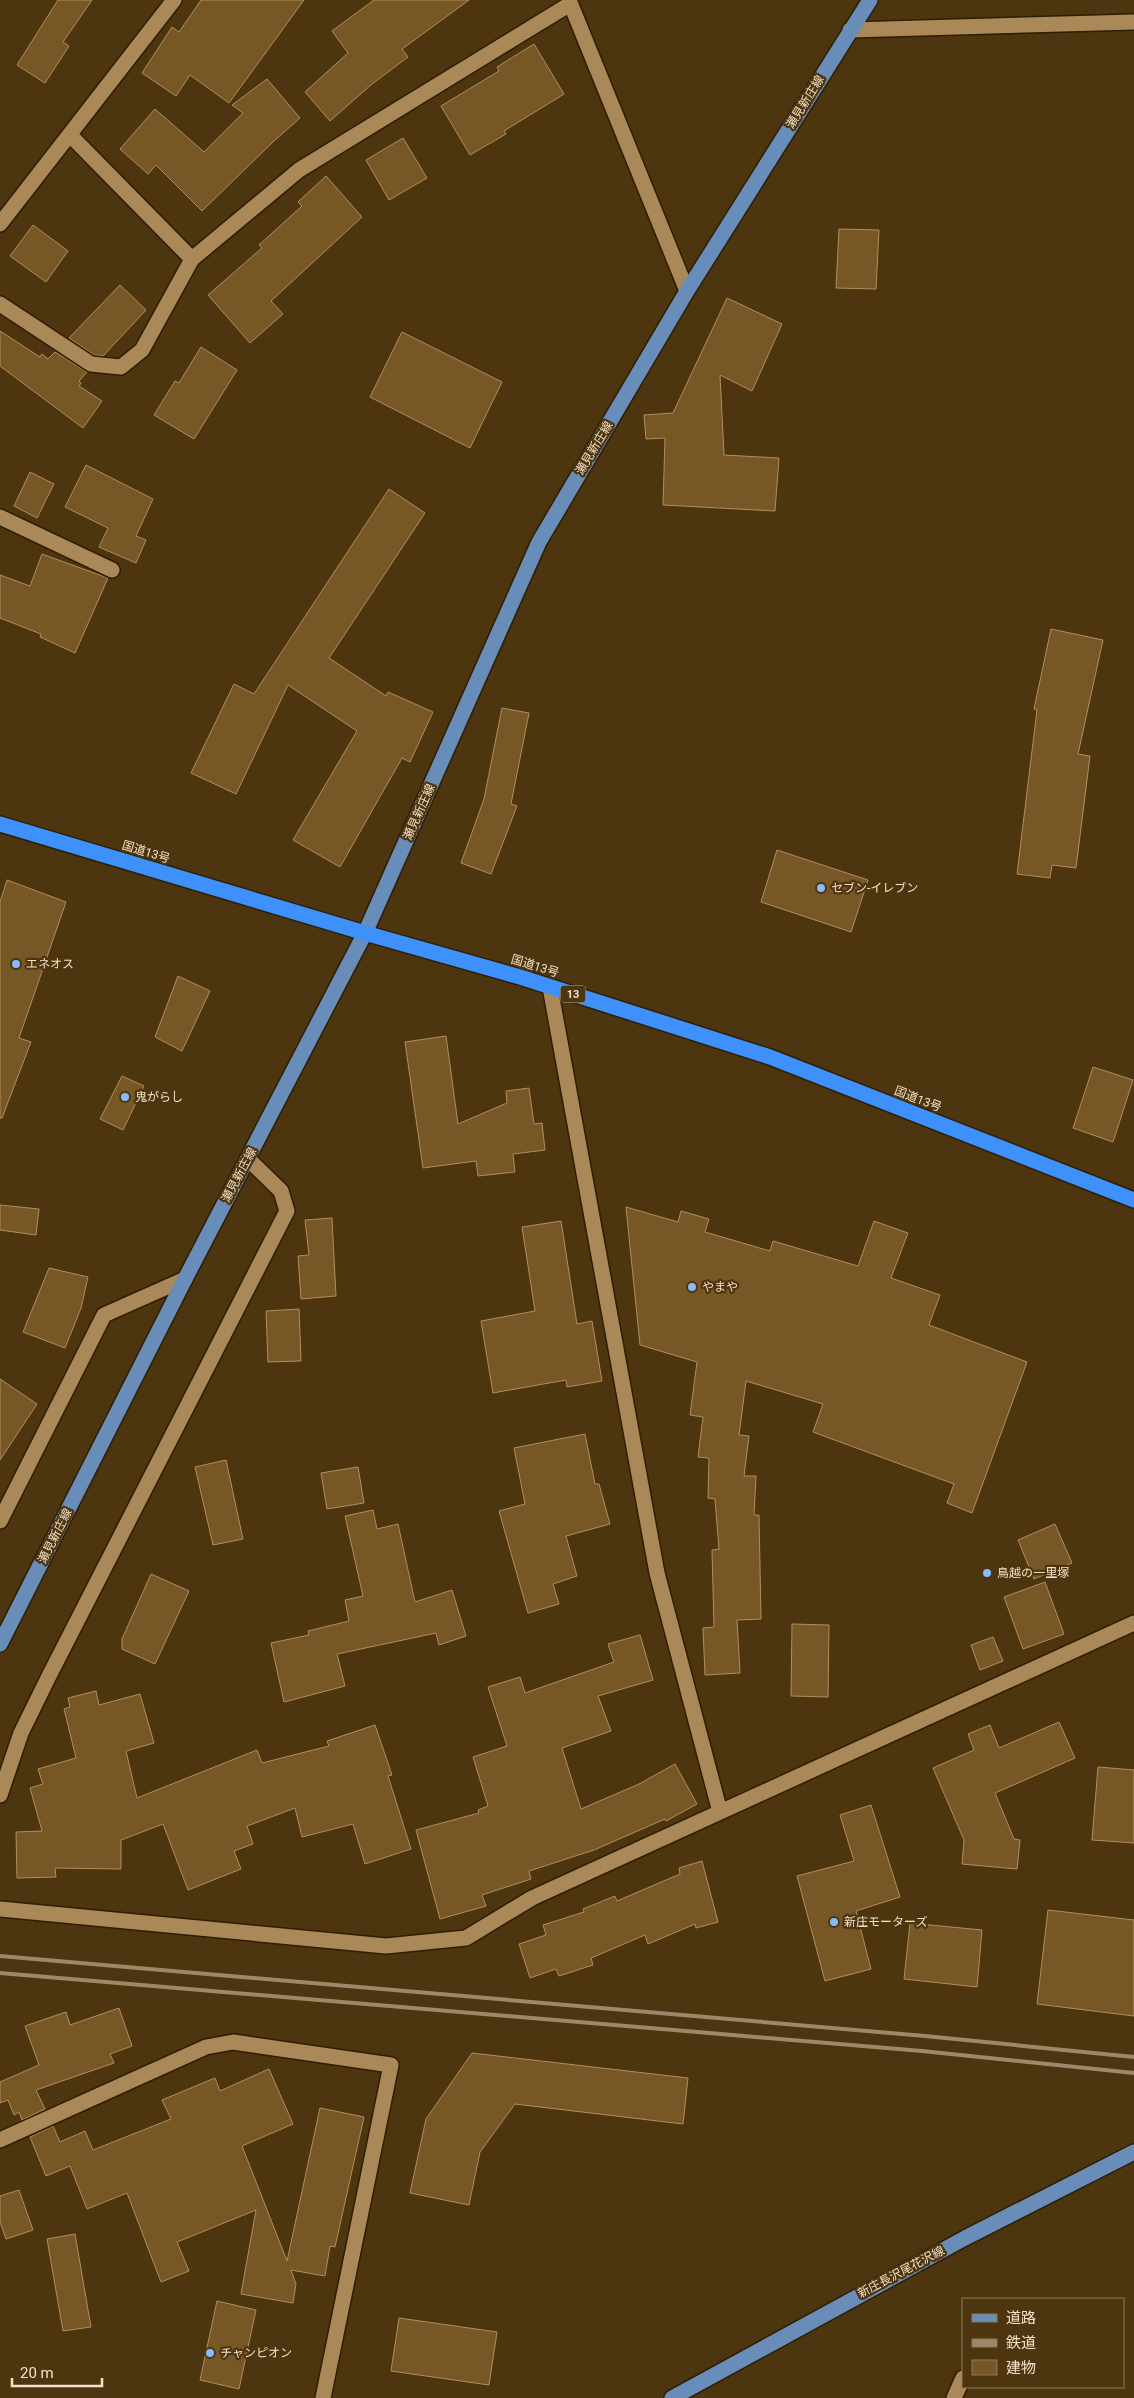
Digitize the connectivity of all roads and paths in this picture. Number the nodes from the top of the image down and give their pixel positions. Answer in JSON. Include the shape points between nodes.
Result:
{"nodes":[{"id":1,"x":174,"y":0,"type":"edge"},
{"id":2,"x":870,"y":0,"type":"edge"},
{"id":3,"x":569,"y":2,"type":"edge"},
{"id":4,"x":1134,"y":22,"type":"edge"},
{"id":5,"x":850,"y":30,"type":"junction"},
{"id":6,"x":70,"y":135,"type":"junction"},
{"id":7,"x":0,"y":224,"type":"edge"},
{"id":8,"x":192,"y":259,"type":"junction"},
{"id":9,"x":687,"y":291,"type":"junction"},
{"id":10,"x":0,"y":304,"type":"edge"},
{"id":11,"x":0,"y":518,"type":"edge"},
{"id":12,"x":112,"y":570,"type":"dead end"},
{"id":13,"x":0,"y":824,"type":"edge"},
{"id":14,"x":365,"y":933,"type":"junction"},
{"id":15,"x":550,"y":987,"type":"junction"},
{"id":16,"x":248,"y":1159,"type":"junction"},
{"id":17,"x":1134,"y":1200,"type":"edge"},
{"id":18,"x":185,"y":1279,"type":"junction"},
{"id":19,"x":0,"y":1521,"type":"edge"},
{"id":20,"x":1134,"y":1623,"type":"edge"},
{"id":21,"x":0,"y":1644,"type":"edge"},
{"id":22,"x":0,"y":1795,"type":"edge"},
{"id":23,"x":720,"y":1812,"type":"junction"},
{"id":24,"x":0,"y":1909,"type":"edge"},
{"id":25,"x":0,"y":2140,"type":"edge"},
{"id":26,"x":1134,"y":2152,"type":"edge"},
{"id":27,"x":962,"y":2380,"type":"edge"},
{"id":28,"x":324,"y":2398,"type":"edge"},
{"id":29,"x":672,"y":2398,"type":"edge"},
{"id":30,"x":954,"y":2398,"type":"edge"}],
"edges":[{"from":1,"to":6,"type":"street"},
{"from":2,"to":5,"type":"main road","name":"瀬見新庄線"},
{"from":3,"to":8,"type":"street","via":[[299,170]]},
{"from":3,"to":9,"type":"street"},
{"from":4,"to":5,"type":"street"},
{"from":5,"to":9,"type":"main road","name":"瀬見新庄線"},
{"from":6,"to":7,"type":"street"},
{"from":6,"to":8,"type":"street"},
{"from":8,"to":10,"type":"street","via":[[142,350],[121,367],[91,364]]},
{"from":9,"to":14,"type":"main road","name":"瀬見新庄線","via":[[539,542]]},
{"from":11,"to":12,"type":"street"},
{"from":13,"to":14,"type":"highway","name":"国道13号","number":"13"},
{"from":14,"to":15,"type":"highway","name":"国道13号","number":"13"},
{"from":14,"to":16,"type":"main road","name":"瀬見新庄線"},
{"from":15,"to":17,"type":"highway","name":"国道13号","number":"13","via":[[770,1057]]},
{"from":15,"to":23,"type":"street","via":[[657,1573]]},
{"from":16,"to":18,"type":"main road","name":"瀬見新庄線"},
{"from":16,"to":22,"type":"street","via":[[281,1191],[287,1211],[48,1676],[21,1733]]},
{"from":18,"to":19,"type":"street","via":[[104,1315]]},
{"from":18,"to":21,"type":"main road","name":"瀬見新庄線"},
{"from":20,"to":23,"type":"street"},
{"from":23,"to":24,"type":"street","via":[[532,1898],[466,1938],[386,1946]]},
{"from":25,"to":28,"type":"street","via":[[206,2047],[234,2042],[390,2066]]},
{"from":26,"to":29,"type":"main road","name":"新庄長沢尾花沢線","via":[[965,2238]]},
{"from":27,"to":30,"type":"street"}]}
